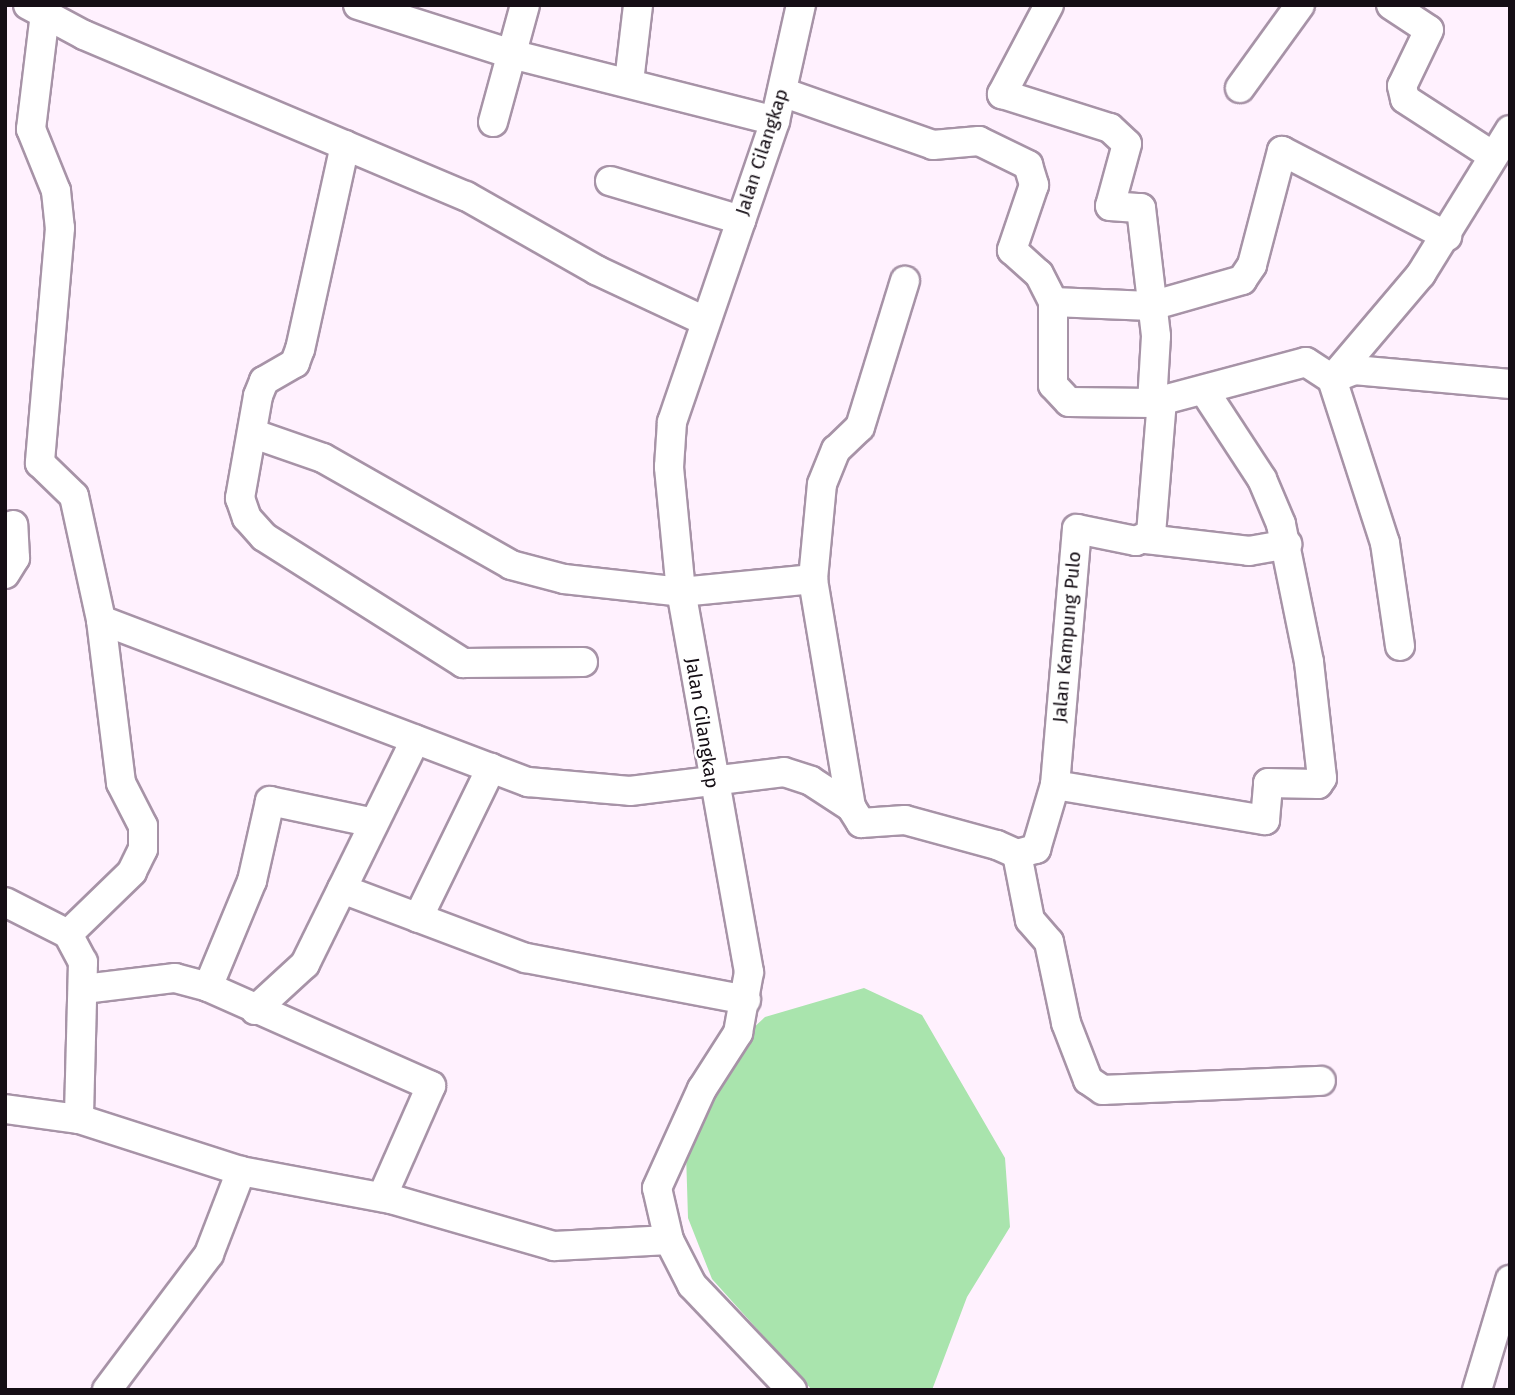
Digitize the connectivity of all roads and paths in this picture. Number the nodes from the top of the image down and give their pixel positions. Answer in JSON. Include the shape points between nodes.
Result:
{"nodes":[{"id":1,"x":358,"y":5,"type":"edge"},
{"id":2,"x":524,"y":5,"type":"edge"},
{"id":3,"x":638,"y":5,"type":"edge"},
{"id":4,"x":801,"y":5,"type":"edge"},
{"id":5,"x":1049,"y":5,"type":"edge"},
{"id":6,"x":1300,"y":5,"type":"edge"},
{"id":7,"x":1391,"y":5,"type":"edge"},
{"id":8,"x":38,"y":7,"type":"edge"},
{"id":9,"x":515,"y":55,"type":"junction"},
{"id":10,"x":629,"y":82,"type":"junction"},
{"id":11,"x":1240,"y":88,"type":"dead end"},
{"id":12,"x":782,"y":92,"type":"junction"},
{"id":13,"x":775,"y":121,"type":"junction"},
{"id":14,"x":493,"y":122,"type":"dead end"},
{"id":15,"x":1510,"y":130,"type":"edge"},
{"id":16,"x":345,"y":145,"type":"junction"},
{"id":17,"x":1493,"y":156,"type":"junction"},
{"id":18,"x":610,"y":181,"type":"dead end"},
{"id":19,"x":741,"y":220,"type":"junction"},
{"id":20,"x":1447,"y":236,"type":"junction"},
{"id":21,"x":905,"y":281,"type":"dead end"},
{"id":22,"x":1053,"y":302,"type":"junction"},
{"id":23,"x":1151,"y":306,"type":"junction"},
{"id":24,"x":705,"y":321,"type":"junction"},
{"id":25,"x":1332,"y":379,"type":"junction"},
{"id":26,"x":1510,"y":384,"type":"edge"},
{"id":27,"x":1205,"y":392,"type":"junction"},
{"id":28,"x":1157,"y":402,"type":"junction"},
{"id":29,"x":254,"y":434,"type":"junction"},
{"id":30,"x":13,"y":525,"type":"dead end"},
{"id":31,"x":1146,"y":539,"type":"junction"},
{"id":32,"x":1287,"y":544,"type":"junction"},
{"id":33,"x":5,"y":575,"type":"edge"},
{"id":34,"x":813,"y":579,"type":"junction"},
{"id":35,"x":681,"y":592,"type":"junction"},
{"id":36,"x":101,"y":620,"type":"junction"},
{"id":37,"x":1400,"y":646,"type":"dead end"},
{"id":38,"x":583,"y":662,"type":"dead end"},
{"id":39,"x":415,"y":740,"type":"junction"},
{"id":40,"x":491,"y":768,"type":"junction"},
{"id":41,"x":710,"y":779,"type":"junction"},
{"id":42,"x":1055,"y":785,"type":"junction"},
{"id":43,"x":851,"y":807,"type":"junction"},
{"id":44,"x":374,"y":823,"type":"junction"},
{"id":45,"x":1017,"y":854,"type":"junction"},
{"id":46,"x":342,"y":889,"type":"junction"},
{"id":47,"x":5,"y":902,"type":"edge"},
{"id":48,"x":418,"y":918,"type":"junction"},
{"id":49,"x":68,"y":934,"type":"junction"},
{"id":50,"x":208,"y":987,"type":"junction"},
{"id":51,"x":85,"y":989,"type":"junction"},
{"id":52,"x":746,"y":1000,"type":"junction"},
{"id":53,"x":255,"y":1010,"type":"junction"},
{"id":54,"x":1321,"y":1080,"type":"dead end"},
{"id":55,"x":5,"y":1109,"type":"edge"},
{"id":56,"x":79,"y":1119,"type":"junction"},
{"id":57,"x":241,"y":1171,"type":"junction"},
{"id":58,"x":382,"y":1197,"type":"junction"},
{"id":59,"x":669,"y":1240,"type":"junction"},
{"id":60,"x":1510,"y":1280,"type":"edge"},
{"id":61,"x":107,"y":1390,"type":"edge"},
{"id":62,"x":792,"y":1390,"type":"edge"},
{"id":63,"x":1477,"y":1390,"type":"edge"}],
"edges":[{"from":1,"to":9,"type":"street"},
{"from":2,"to":9,"type":"street"},
{"from":3,"to":10,"type":"street"},
{"from":4,"to":12,"type":"street","name":"Jalan Cilangkap"},
{"from":5,"to":23,"type":"street","via":[[1002,94],[1110,128],[1127,144],[1110,206],[1141,208]]},
{"from":6,"to":11,"type":"street"},
{"from":7,"to":17,"type":"street","via":[[1429,30],[1402,86],[1405,99]]},
{"from":8,"to":16,"type":"street"},
{"from":8,"to":36,"type":"street","via":[[31,129],[57,191],[60,228],[40,463],[74,496]]},
{"from":9,"to":10,"type":"street"},
{"from":9,"to":14,"type":"street"},
{"from":10,"to":13,"type":"street"},
{"from":12,"to":13,"type":"street","name":"Jalan Cilangkap"},
{"from":12,"to":22,"type":"street","via":[[933,145],[979,141],[1028,165],[1034,185],[1012,250],[1036,271]]},
{"from":13,"to":19,"type":"street","name":"Jalan Cilangkap"},
{"from":15,"to":17,"type":"street"},
{"from":16,"to":24,"type":"street","via":[[466,196],[596,270]]},
{"from":16,"to":29,"type":"street","via":[[300,349],[295,363],[264,381]]},
{"from":17,"to":20,"type":"street"},
{"from":18,"to":19,"type":"street"},
{"from":19,"to":24,"type":"street","name":"Jalan Cilangkap"},
{"from":20,"to":23,"type":"street","via":[[1282,151],[1252,265],[1242,280]]},
{"from":20,"to":25,"type":"street"},
{"from":21,"to":34,"type":"street","via":[[860,427],[836,450],[822,484]]},
{"from":22,"to":23,"type":"street"},
{"from":22,"to":28,"type":"street","via":[[1056,393],[1069,402]]},
{"from":23,"to":28,"type":"street"},
{"from":24,"to":35,"type":"street","name":"Jalan Cilangkap","via":[[672,422],[669,467]]},
{"from":25,"to":26,"type":"street","via":[[1353,370]]},
{"from":25,"to":27,"type":"street","via":[[1299,363]]},
{"from":25,"to":37,"type":"street","via":[[1385,543]]},
{"from":27,"to":28,"type":"street"},
{"from":27,"to":32,"type":"street","via":[[1262,479]]},
{"from":28,"to":31,"type":"street","via":[[1153,525]]},
{"from":29,"to":35,"type":"street","via":[[323,458],[510,565],[610,586]]},
{"from":29,"to":38,"type":"street","via":[[240,498],[264,537],[463,663]]},
{"from":30,"to":33,"type":"street","via":[[15,558]]},
{"from":31,"to":32,"type":"street","via":[[1249,551]]},
{"from":31,"to":42,"type":"street","name":"Jalan Kampung Pulo","via":[[1077,528]]},
{"from":32,"to":42,"type":"street","via":[[1309,662],[1318,784],[1268,783],[1265,820]]},
{"from":34,"to":35,"type":"street"},
{"from":34,"to":43,"type":"street"},
{"from":35,"to":41,"type":"street","name":"Jalan Cilangkap"},
{"from":36,"to":39,"type":"street"},
{"from":36,"to":49,"type":"street","via":[[121,783],[143,826],[143,849],[116,892]]},
{"from":39,"to":40,"type":"street"},
{"from":39,"to":44,"type":"street"},
{"from":40,"to":41,"type":"street","via":[[528,782],[592,792]]},
{"from":40,"to":48,"type":"street"},
{"from":41,"to":43,"type":"street","via":[[798,774]]},
{"from":41,"to":52,"type":"street","name":"Jalan Cilangkap","via":[[749,972]]},
{"from":42,"to":45,"type":"street","name":"Jalan Kampung Pulo","via":[[1036,849]]},
{"from":43,"to":45,"type":"street","via":[[861,822],[905,820]]},
{"from":44,"to":46,"type":"street"},
{"from":44,"to":50,"type":"street","via":[[270,801],[253,881]]},
{"from":45,"to":54,"type":"street","via":[[1030,920],[1049,942],[1066,1023],[1088,1080],[1103,1090]]},
{"from":46,"to":48,"type":"street"},
{"from":46,"to":53,"type":"street","via":[[305,964]]},
{"from":47,"to":49,"type":"street"},
{"from":48,"to":52,"type":"street","via":[[526,958]]},
{"from":49,"to":51,"type":"street","via":[[83,962]]},
{"from":50,"to":51,"type":"street","via":[[176,978]]},
{"from":50,"to":53,"type":"street"},
{"from":51,"to":56,"type":"street"},
{"from":52,"to":59,"type":"street","name":"Jalan Cilangkap","via":[[738,1033],[661,1169],[657,1188]]},
{"from":53,"to":58,"type":"street","via":[[431,1086]]},
{"from":55,"to":56,"type":"street"},
{"from":56,"to":57,"type":"street"},
{"from":57,"to":58,"type":"street"},
{"from":57,"to":61,"type":"street","via":[[209,1254]]},
{"from":58,"to":59,"type":"street","via":[[554,1246]]},
{"from":59,"to":62,"type":"street","name":"Jalan Cilangkap","via":[[692,1285]]},
{"from":60,"to":63,"type":"street"}]}
